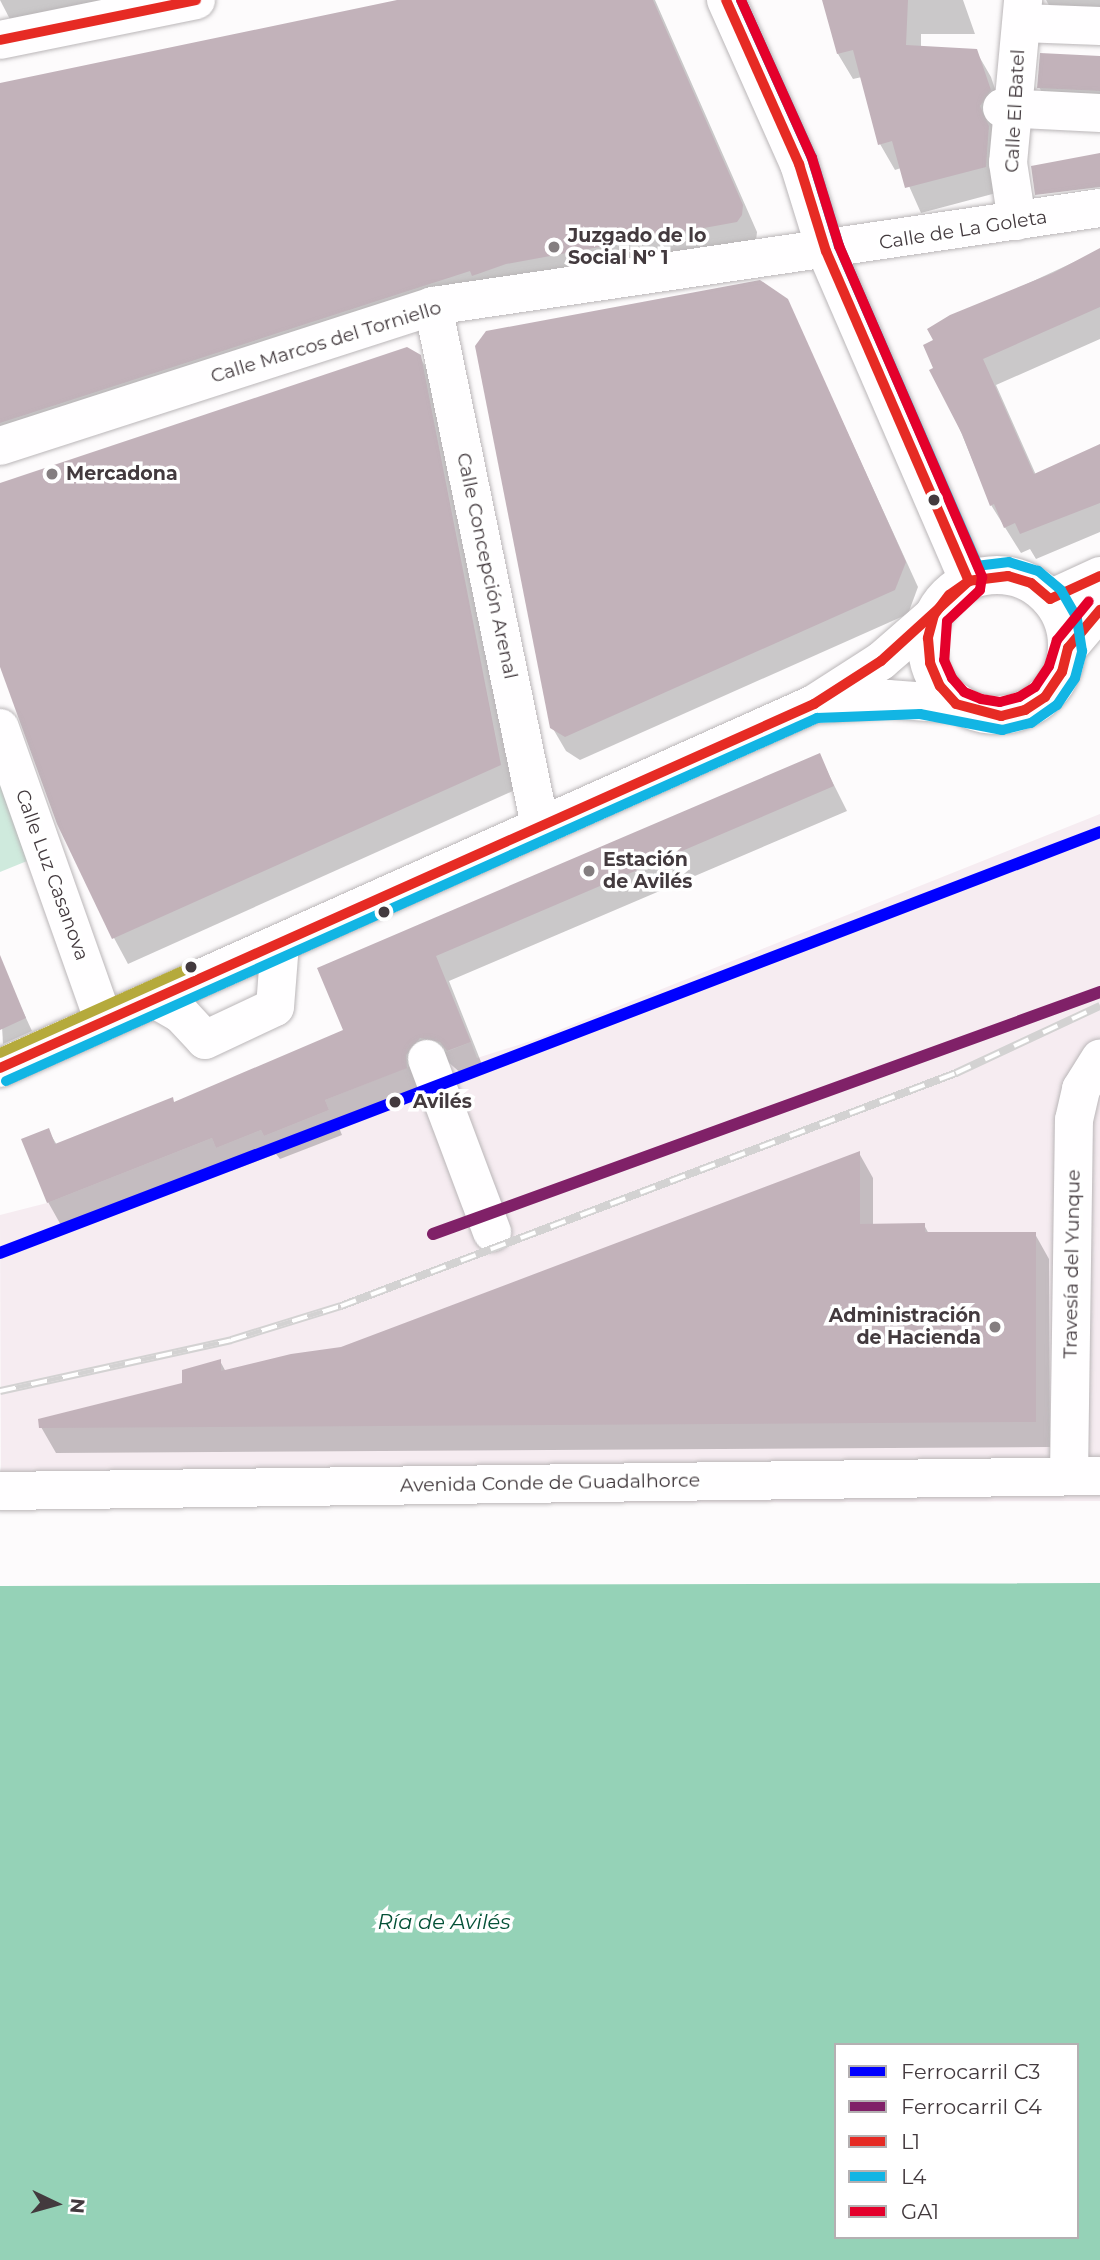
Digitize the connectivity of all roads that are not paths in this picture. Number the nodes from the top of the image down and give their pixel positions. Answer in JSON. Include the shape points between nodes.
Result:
{"nodes":[{"id":1,"x":196,"y":0,"type":"edge"},
{"id":2,"x":726,"y":0,"type":"edge"},
{"id":3,"x":1022,"y":10,"type":"edge"},
{"id":4,"x":1100,"y":26,"type":"edge"},
{"id":5,"x":0,"y":40,"type":"edge"},
{"id":6,"x":1007,"y":109,"type":"junction"},
{"id":7,"x":1100,"y":113,"type":"edge"},
{"id":8,"x":1100,"y":208,"type":"edge"},
{"id":9,"x":1017,"y":221,"type":"junction"},
{"id":10,"x":826,"y":251,"type":"junction"},
{"id":11,"x":433,"y":306,"type":"junction"},
{"id":12,"x":0,"y":446,"type":"edge"},
{"id":13,"x":1100,"y":576,"type":"edge"},
{"id":14,"x":969,"y":581,"type":"junction"},
{"id":15,"x":1050,"y":598,"type":"junction"},
{"id":16,"x":1100,"y":610,"type":"edge"},
{"id":17,"x":934,"y":615,"type":"junction"},
{"id":18,"x":1068,"y":648,"type":"junction"},
{"id":19,"x":814,"y":704,"type":"junction"},
{"id":20,"x":956,"y":704,"type":"junction"},
{"id":21,"x":0,"y":728,"type":"edge"},
{"id":22,"x":540,"y":826,"type":"junction"},
{"id":23,"x":280,"y":943,"type":"junction"},
{"id":24,"x":155,"y":999,"type":"junction"},
{"id":25,"x":104,"y":1021,"type":"junction"},
{"id":26,"x":9,"y":1058,"type":"edge"},
{"id":27,"x":427,"y":1059,"type":"dead end"},
{"id":28,"x":1100,"y":1059,"type":"edge"},
{"id":29,"x":492,"y":1232,"type":"dead end"},
{"id":30,"x":1085,"y":1476,"type":"edge"},
{"id":31,"x":0,"y":1491,"type":"edge"}],
"edges":[{"from":1,"to":5,"type":"main road"},
{"from":2,"to":10,"type":"main road","via":[[799,164]]},
{"from":3,"to":4,"type":"main road"},
{"from":3,"to":6,"type":"main road","name":"Calle El Batel"},
{"from":6,"to":7,"type":"main road"},
{"from":6,"to":9,"type":"main road","name":"Calle El Batel","via":[[1008,163]]},
{"from":8,"to":9,"type":"main road","name":"Calle de La Goleta"},
{"from":9,"to":10,"type":"main road","name":"Calle de La Goleta"},
{"from":10,"to":11,"type":"main road","name":"Calle Marcos del Torniello"},
{"from":10,"to":14,"type":"main road"},
{"from":11,"to":12,"type":"main road","name":"Calle Marcos del Torniello"},
{"from":11,"to":22,"type":"main road","name":"Calle Concepción Arenal"},
{"from":13,"to":15,"type":"main road"},
{"from":14,"to":15,"type":"main road","via":[[1008,576],[1031,583]]},
{"from":14,"to":17,"type":"main road","via":[[948,595]]},
{"from":15,"to":18,"type":"main road","via":[[1064,624]]},
{"from":16,"to":18,"type":"main road"},
{"from":17,"to":19,"type":"main road","via":[[881,662]]},
{"from":17,"to":20,"type":"main road","via":[[928,638],[930,663],[940,686]]},
{"from":18,"to":20,"type":"main road","via":[[1057,681],[1045,697],[1025,710],[1001,716]]},
{"from":19,"to":20,"type":"main road","via":[[888,699]]},
{"from":19,"to":22,"type":"main road"},
{"from":21,"to":25,"type":"main road","name":"Calle Luz Casanova"},
{"from":22,"to":23,"type":"main road"},
{"from":23,"to":24,"type":"main road"},
{"from":23,"to":24,"type":"main road","via":[[275,1007],[205,1040],[181,1014]]},
{"from":24,"to":25,"type":"main road"},
{"from":25,"to":26,"type":"main road"},
{"from":27,"to":29,"type":"main road"},
{"from":28,"to":30,"type":"main road","name":"Travesía del Yunque","via":[[1081,1089],[1074,1120]]},
{"from":30,"to":31,"type":"main road","name":"Avenida Conde de Guadalhorce"}]}
